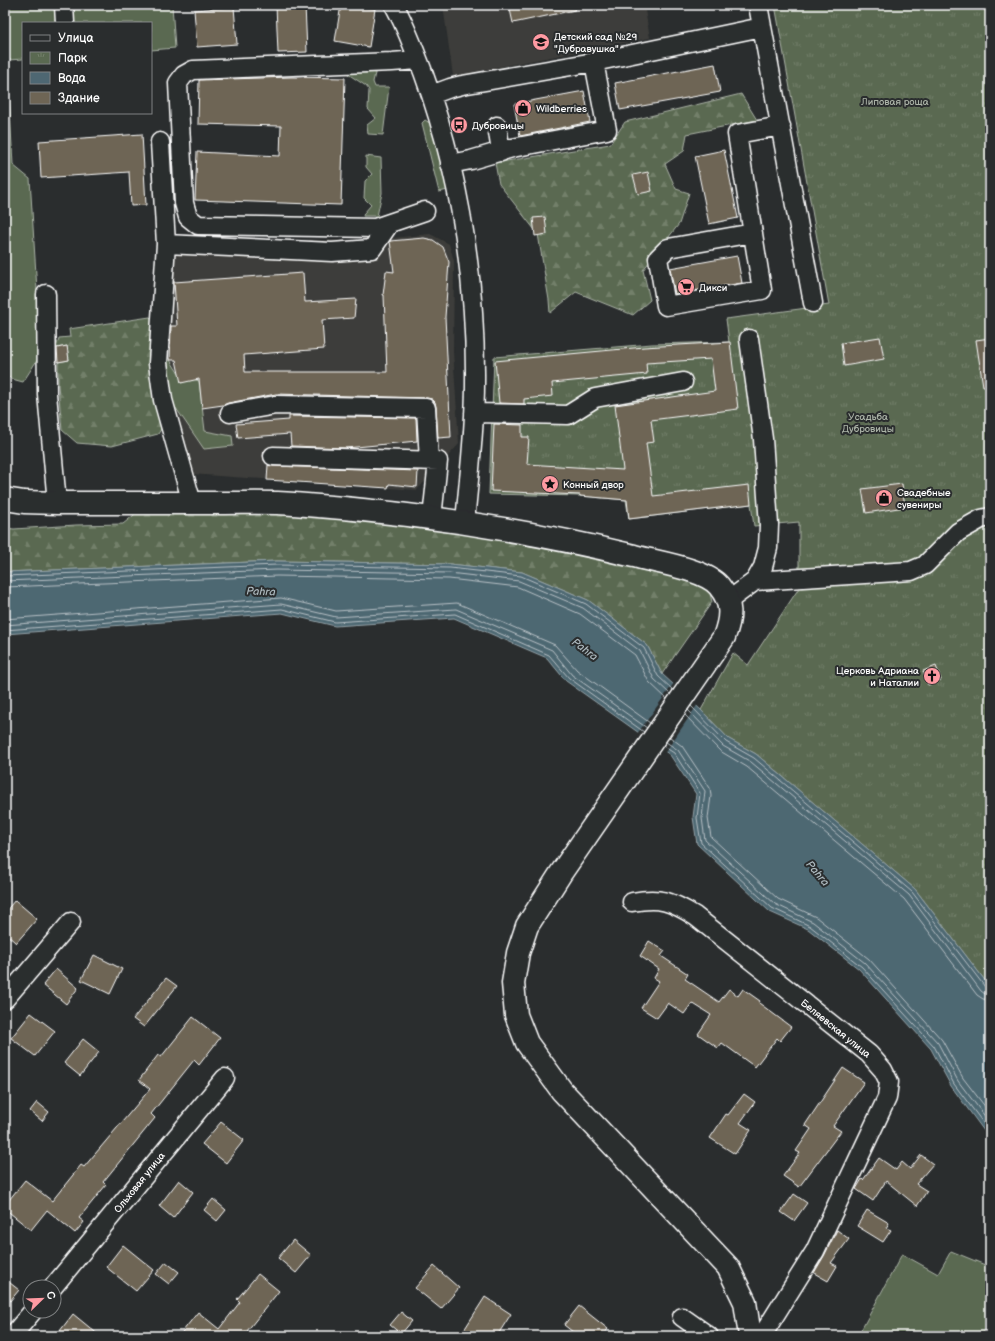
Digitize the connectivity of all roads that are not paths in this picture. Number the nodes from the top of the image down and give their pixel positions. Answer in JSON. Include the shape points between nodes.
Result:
{"nodes":[{"id":1,"x":64,"y":5,"type":"edge"},
{"id":2,"x":394,"y":5,"type":"edge"},
{"id":3,"x":758,"y":5,"type":"edge"},
{"id":4,"x":65,"y":22,"type":"edge"},
{"id":5,"x":762,"y":27,"type":"junction"},
{"id":6,"x":418,"y":60,"type":"junction"},
{"id":7,"x":594,"y":62,"type":"junction"},
{"id":8,"x":431,"y":95,"type":"junction"},
{"id":9,"x":497,"y":126,"type":"dead end"},
{"id":10,"x":781,"y":126,"type":"junction"},
{"id":11,"x":160,"y":142,"type":"dead end"},
{"id":12,"x":501,"y":152,"type":"junction"},
{"id":13,"x":450,"y":164,"type":"junction"},
{"id":14,"x":424,"y":211,"type":"dead end"},
{"id":15,"x":383,"y":225,"type":"junction"},
{"id":16,"x":753,"y":233,"type":"junction"},
{"id":17,"x":166,"y":244,"type":"junction"},
{"id":18,"x":46,"y":294,"type":"dead end"},
{"id":19,"x":813,"y":303,"type":"dead end"},
{"id":20,"x":749,"y":339,"type":"dead end"},
{"id":21,"x":683,"y":382,"type":"dead end"},
{"id":22,"x":474,"y":412,"type":"junction"},
{"id":23,"x":230,"y":413,"type":"dead end"},
{"id":24,"x":273,"y":456,"type":"dead end"},
{"id":25,"x":429,"y":461,"type":"junction"},
{"id":26,"x":171,"y":473,"type":"dead end"},
{"id":27,"x":190,"y":495,"type":"junction"},
{"id":28,"x":5,"y":499,"type":"edge"},
{"id":29,"x":57,"y":503,"type":"junction"},
{"id":30,"x":990,"y":517,"type":"edge"},
{"id":31,"x":432,"y":518,"type":"junction"},
{"id":32,"x":465,"y":522,"type":"junction"},
{"id":33,"x":755,"y":581,"type":"junction"},
{"id":34,"x":728,"y":601,"type":"junction"},
{"id":35,"x":632,"y":902,"type":"dead end"},
{"id":36,"x":71,"y":922,"type":"dead end"},
{"id":37,"x":5,"y":999,"type":"edge"},
{"id":38,"x":225,"y":1078,"type":"dead end"},
{"id":39,"x":60,"y":1279,"type":"edge"},
{"id":40,"x":682,"y":1317,"type":"dead end"},
{"id":41,"x":26,"y":1319,"type":"edge"},
{"id":42,"x":12,"y":1336,"type":"edge"},
{"id":43,"x":709,"y":1336,"type":"edge"},
{"id":44,"x":750,"y":1336,"type":"edge"},
{"id":45,"x":756,"y":1336,"type":"edge"}],
"edges":[{"from":1,"to":4,"type":"street"},
{"from":2,"to":6,"type":"street"},
{"from":3,"to":5,"type":"street"},
{"from":5,"to":7,"type":"street","via":[[616,51]]},
{"from":5,"to":10,"type":"street"},
{"from":6,"to":8,"type":"street"},
{"from":6,"to":15,"type":"street","via":[[193,70],[184,75],[178,83],[184,203],[188,218],[198,225]]},
{"from":7,"to":8,"type":"street","via":[[532,67]]},
{"from":7,"to":12,"type":"street","via":[[607,130]]},
{"from":8,"to":13,"type":"street"},
{"from":9,"to":12,"type":"street"},
{"from":10,"to":16,"type":"street","via":[[737,134]]},
{"from":10,"to":19,"type":"street"},
{"from":11,"to":17,"type":"street"},
{"from":12,"to":13,"type":"street"},
{"from":13,"to":22,"type":"street","via":[[472,296]]},
{"from":14,"to":15,"type":"street"},
{"from":15,"to":17,"type":"street","via":[[372,249],[332,252]]},
{"from":16,"to":16,"type":"street","via":[[762,290],[666,306],[658,258],[668,248]]},
{"from":17,"to":27,"type":"street","via":[[158,363],[163,400]]},
{"from":18,"to":29,"type":"street","via":[[47,394]]},
{"from":20,"to":33,"type":"street","via":[[763,439],[769,525],[768,548],[763,567]]},
{"from":21,"to":22,"type":"street","via":[[595,398],[568,415]]},
{"from":22,"to":32,"type":"street"},
{"from":23,"to":25,"type":"street","via":[[276,405],[426,408]]},
{"from":24,"to":25,"type":"street"},
{"from":25,"to":31,"type":"street","via":[[438,461]]},
{"from":26,"to":27,"type":"street"},
{"from":27,"to":29,"type":"main road"},
{"from":27,"to":31,"type":"main road"},
{"from":28,"to":29,"type":"main road"},
{"from":30,"to":33,"type":"street","via":[[981,519],[958,532],[925,565],[911,571]]},
{"from":31,"to":32,"type":"main road"},
{"from":32,"to":34,"type":"main road","via":[[615,552],[688,570],[718,585]]},
{"from":33,"to":34,"type":"street"},
{"from":34,"to":44,"type":"main road","via":[[730,618],[721,644],[561,873],[527,926],[518,953],[513,983],[516,1014],[527,1043],[562,1090],[728,1267],[745,1302]]},
{"from":35,"to":45,"type":"street","name":"Беляевская улица","via":[[670,902],[694,916],[869,1054],[890,1082],[887,1098],[815,1251],[764,1331]]},
{"from":36,"to":37,"type":"street"},
{"from":38,"to":39,"type":"street","name":"Ольховая улица"},
{"from":40,"to":43,"type":"street"},
{"from":41,"to":42,"type":"street"}]}
